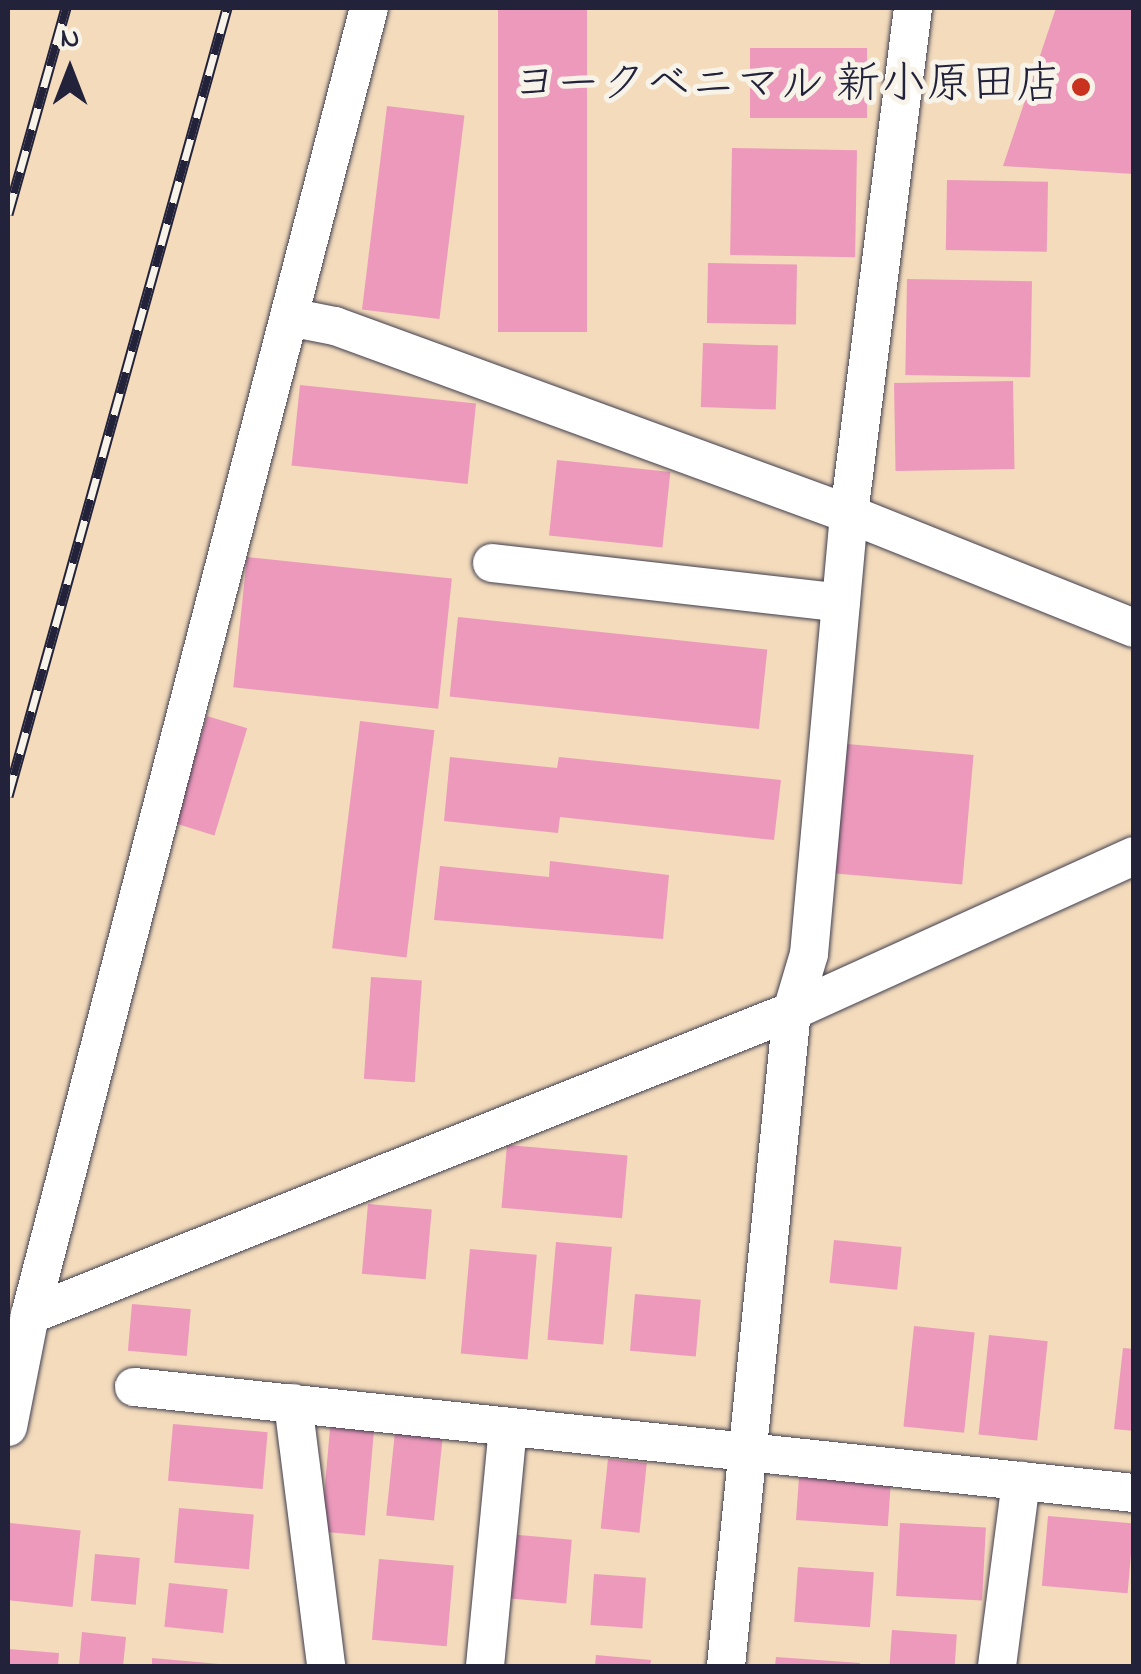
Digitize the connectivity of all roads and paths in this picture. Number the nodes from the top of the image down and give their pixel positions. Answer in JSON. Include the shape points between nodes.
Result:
{"nodes":[{"id":1,"x":369,"y":8,"type":"edge"},
{"id":2,"x":913,"y":8,"type":"edge"},
{"id":3,"x":289,"y":317,"type":"junction"},
{"id":4,"x":849,"y":514,"type":"junction"},
{"id":5,"x":492,"y":563,"type":"dead end"},
{"id":6,"x":841,"y":603,"type":"junction"},
{"id":7,"x":1134,"y":628,"type":"edge"},
{"id":8,"x":1134,"y":856,"type":"edge"},
{"id":9,"x":792,"y":1011,"type":"junction"},
{"id":10,"x":30,"y":1315,"type":"junction"},
{"id":11,"x":134,"y":1386,"type":"dead end"},
{"id":12,"x":293,"y":1404,"type":"junction"},
{"id":13,"x":508,"y":1427,"type":"junction"},
{"id":14,"x":8,"y":1428,"type":"edge"},
{"id":15,"x":752,"y":1453,"type":"junction"},
{"id":16,"x":1022,"y":1482,"type":"junction"},
{"id":17,"x":1134,"y":1493,"type":"edge"},
{"id":18,"x":326,"y":1666,"type":"edge"},
{"id":19,"x":485,"y":1666,"type":"edge"},
{"id":20,"x":726,"y":1666,"type":"edge"},
{"id":21,"x":997,"y":1666,"type":"edge"}],
"edges":[{"from":1,"to":3,"type":"street"},
{"from":2,"to":4,"type":"street"},
{"from":3,"to":4,"type":"street","via":[[334,326]]},
{"from":3,"to":10,"type":"street"},
{"from":4,"to":6,"type":"street"},
{"from":4,"to":7,"type":"street"},
{"from":5,"to":6,"type":"street"},
{"from":6,"to":9,"type":"street","via":[[808,954]]},
{"from":8,"to":9,"type":"street"},
{"from":9,"to":10,"type":"street"},
{"from":9,"to":15,"type":"street"},
{"from":10,"to":14,"type":"street"},
{"from":11,"to":12,"type":"street"},
{"from":12,"to":13,"type":"street"},
{"from":12,"to":18,"type":"street"},
{"from":13,"to":15,"type":"street"},
{"from":13,"to":19,"type":"street"},
{"from":15,"to":16,"type":"street"},
{"from":15,"to":20,"type":"street"},
{"from":16,"to":17,"type":"street"},
{"from":16,"to":21,"type":"street"}]}
